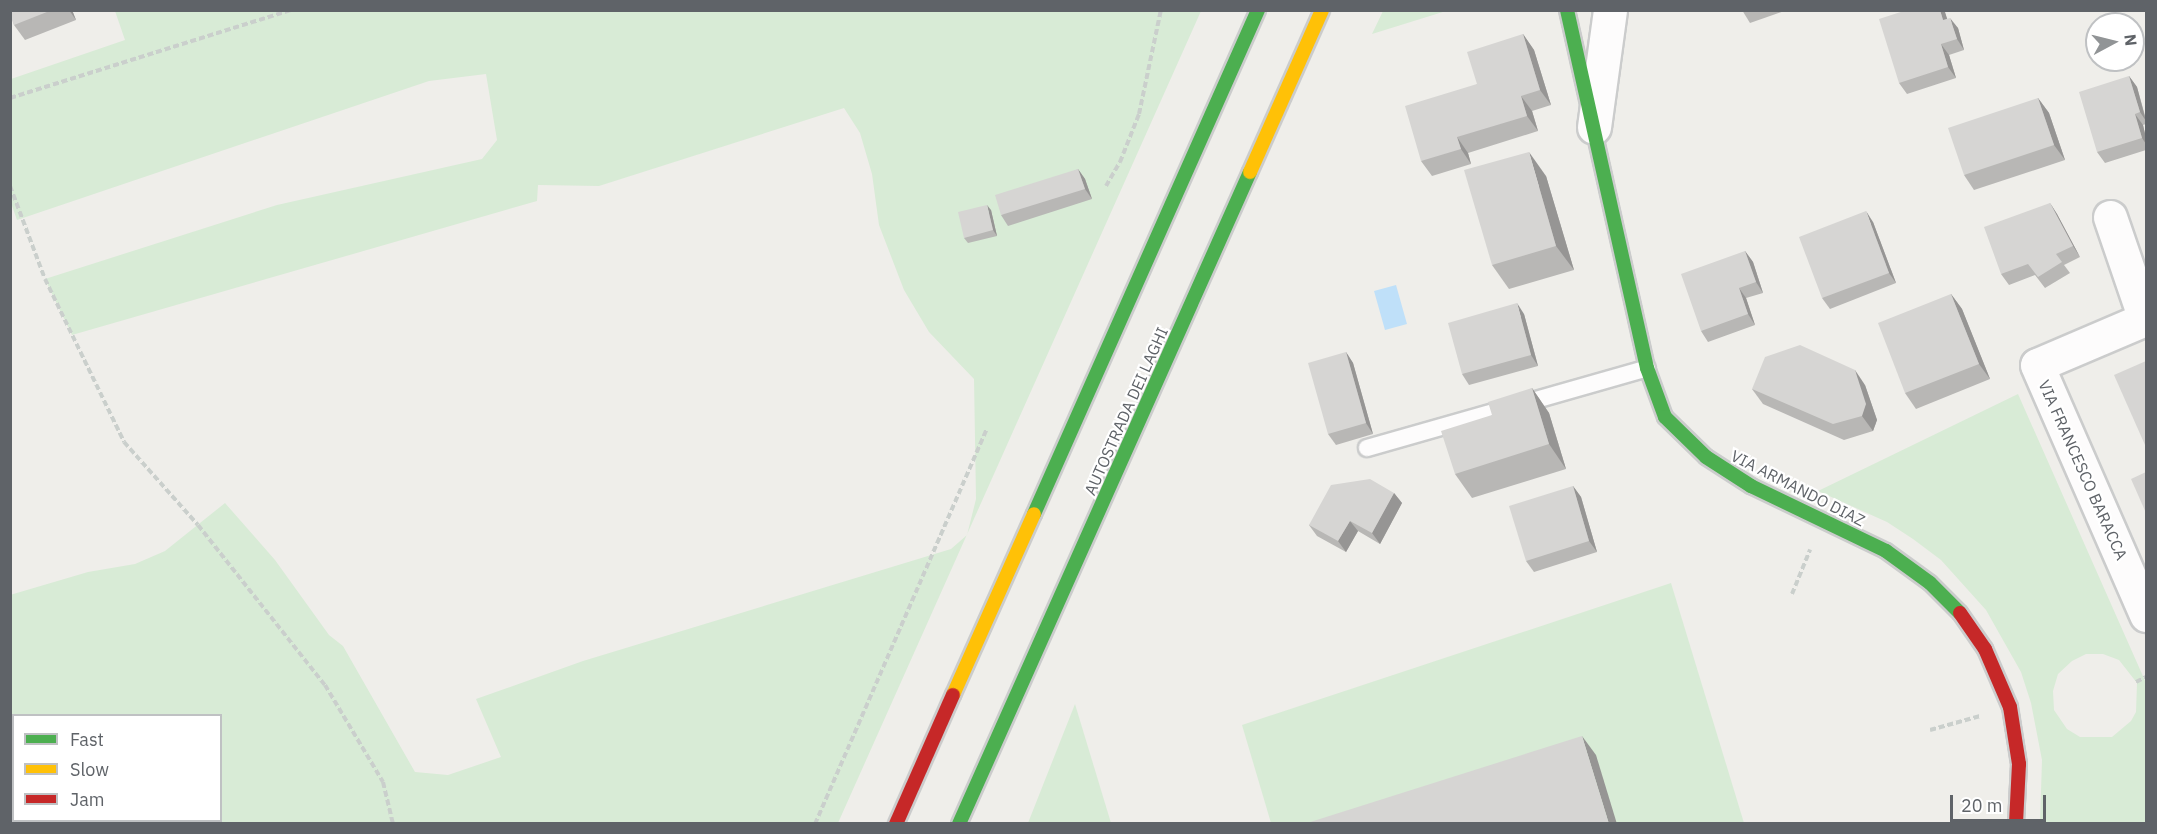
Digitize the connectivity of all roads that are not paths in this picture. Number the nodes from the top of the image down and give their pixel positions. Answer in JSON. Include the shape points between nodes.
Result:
{"nodes":[{"id":1,"x":1258,"y":10,"type":"edge"},
{"id":2,"x":1322,"y":10,"type":"edge"},
{"id":3,"x":1567,"y":10,"type":"edge"},
{"id":4,"x":1611,"y":10,"type":"edge"},
{"id":5,"x":1593,"y":132,"type":"junction"},
{"id":6,"x":2110,"y":218,"type":"dead end"},
{"id":7,"x":1647,"y":368,"type":"junction"},
{"id":8,"x":1367,"y":448,"type":"dead end"},
{"id":9,"x":2146,"y":615,"type":"edge"},
{"id":10,"x":896,"y":824,"type":"edge"},
{"id":11,"x":958,"y":824,"type":"edge"},
{"id":12,"x":2016,"y":824,"type":"edge"}],
"edges":[{"from":1,"to":10,"type":"main road"},
{"from":2,"to":11,"type":"main road","name":"AUTOSTRADA DEI LAGHI"},
{"from":3,"to":5,"type":"main road","name":"VIA ARMANDO DIAZ"},
{"from":4,"to":5,"type":"street"},
{"from":5,"to":7,"type":"main road","name":"VIA ARMANDO DIAZ"},
{"from":6,"to":9,"type":"street","name":"VIA FRANCESCO BARACCA","via":[[2145,319],[2037,365]]},
{"from":7,"to":8,"type":"lane"},
{"from":7,"to":12,"type":"main road","name":"VIA ARMANDO DIAZ","via":[[1665,417],[1693,448],[1751,486],[1886,551],[1930,584],[1961,614],[1985,650],[2010,707],[2019,764]]}]}
